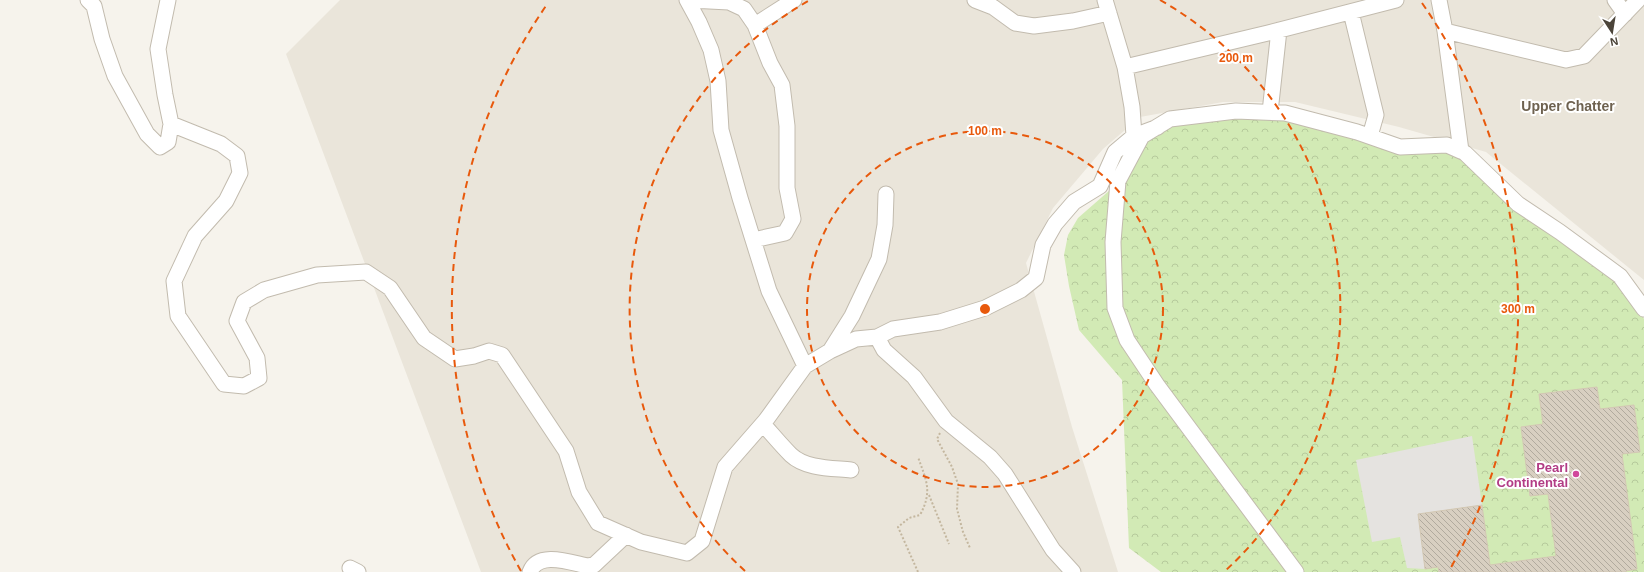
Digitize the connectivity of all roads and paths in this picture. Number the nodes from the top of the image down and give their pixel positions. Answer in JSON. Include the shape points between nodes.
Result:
{"nodes":[{"id":1,"x":88,"y":0,"type":"edge"},
{"id":2,"x":168,"y":0,"type":"edge"},
{"id":3,"x":687,"y":0,"type":"edge"},
{"id":4,"x":690,"y":0,"type":"edge"},
{"id":5,"x":794,"y":0,"type":"edge"},
{"id":6,"x":975,"y":0,"type":"edge"},
{"id":7,"x":1396,"y":0,"type":"edge"},
{"id":8,"x":1439,"y":0,"type":"edge"},
{"id":9,"x":1615,"y":0,"type":"edge"},
{"id":10,"x":1638,"y":0,"type":"edge"},
{"id":11,"x":1107,"y":7,"type":"edge"},
{"id":12,"x":1351,"y":12,"type":"junction"},
{"id":13,"x":1625,"y":14,"type":"junction"},
{"id":14,"x":755,"y":25,"type":"junction"},
{"id":15,"x":1279,"y":30,"type":"junction"},
{"id":16,"x":1445,"y":31,"type":"junction"},
{"id":17,"x":1125,"y":67,"type":"junction"},
{"id":18,"x":1270,"y":112,"type":"junction"},
{"id":19,"x":171,"y":124,"type":"junction"},
{"id":20,"x":1158,"y":127,"type":"junction"},
{"id":21,"x":1134,"y":136,"type":"junction"},
{"id":22,"x":1370,"y":136,"type":"junction"},
{"id":23,"x":1461,"y":151,"type":"junction"},
{"id":24,"x":886,"y":194,"type":"dead end"},
{"id":25,"x":753,"y":240,"type":"junction"},
{"id":26,"x":1644,"y":309,"type":"edge"},
{"id":27,"x":877,"y":337,"type":"junction"},
{"id":28,"x":830,"y":350,"type":"junction"},
{"id":29,"x":805,"y":366,"type":"junction"},
{"id":30,"x":946,"y":421,"type":"junction"},
{"id":31,"x":763,"y":424,"type":"junction"},
{"id":32,"x":918,"y":456,"type":"dead end"},
{"id":33,"x":852,"y":470,"type":"dead end"},
{"id":34,"x":928,"y":494,"type":"junction"},
{"id":35,"x":626,"y":535,"type":"junction"},
{"id":36,"x":949,"y":544,"type":"dead end"},
{"id":37,"x":970,"y":548,"type":"dead end"},
{"id":38,"x":530,"y":572,"type":"edge"},
{"id":39,"x":918,"y":572,"type":"edge"},
{"id":40,"x":1073,"y":572,"type":"edge"},
{"id":41,"x":1296,"y":572,"type":"edge"}],
"edges":[{"from":1,"to":19,"type":"street","via":[[94,6],[115,76],[147,134],[160,147],[168,142]]},
{"from":2,"to":19,"type":"street","via":[[158,48]]},
{"from":3,"to":25,"type":"street","via":[[711,50],[718,81],[721,130]]},
{"from":4,"to":14,"type":"street","via":[[729,2],[744,9]]},
{"from":5,"to":14,"type":"street"},
{"from":6,"to":11,"type":"street","via":[[993,7],[1016,23],[1034,26],[1073,21]]},
{"from":7,"to":12,"type":"street"},
{"from":8,"to":16,"type":"street"},
{"from":9,"to":13,"type":"street"},
{"from":10,"to":13,"type":"street"},
{"from":11,"to":17,"type":"street"},
{"from":12,"to":15,"type":"street"},
{"from":12,"to":22,"type":"street","via":[[1376,114]]},
{"from":13,"to":16,"type":"street","via":[[1584,56],[1566,60]]},
{"from":14,"to":25,"type":"street","via":[[782,85],[787,126],[787,188],[793,220],[785,232]]},
{"from":15,"to":17,"type":"street"},
{"from":15,"to":18,"type":"street"},
{"from":16,"to":23,"type":"street"},
{"from":17,"to":21,"type":"street"},
{"from":18,"to":20,"type":"street","via":[[1236,111],[1170,119]]},
{"from":18,"to":22,"type":"street","via":[[1285,113]]},
{"from":19,"to":35,"type":"street","via":[[221,144],[237,156],[240,173],[226,201],[195,236],[174,281],[178,316],[224,384],[244,386],[259,378],[257,358],[237,322],[244,302],[264,290],[317,275],[366,272],[390,288],[424,338],[455,359],[490,351],[502,355],[566,451],[578,492],[598,523]]},
{"from":20,"to":21,"type":"street"},
{"from":20,"to":41,"type":"street","via":[[1142,136],[1118,181],[1113,242],[1116,308],[1127,340],[1157,384]]},
{"from":21,"to":27,"type":"street","via":[[1115,152],[1100,186],[1074,202],[1055,224],[1043,245],[1036,278],[1022,290],[985,308],[940,322],[893,330]]},
{"from":22,"to":23,"type":"street","via":[[1400,147],[1447,145]]},
{"from":23,"to":26,"type":"street","via":[[1518,204],[1620,276]]},
{"from":24,"to":28,"type":"street","via":[[885,225],[879,259],[852,316]]},
{"from":25,"to":29,"type":"street","via":[[769,291]]},
{"from":27,"to":28,"type":"street","via":[[856,339]]},
{"from":27,"to":30,"type":"street","via":[[884,350],[914,377]]},
{"from":28,"to":29,"type":"street"},
{"from":29,"to":31,"type":"street"},
{"from":30,"to":37,"type":"path","via":[[937,439],[958,484],[957,509]]},
{"from":30,"to":40,"type":"street","via":[[990,456],[1005,474],[1053,550]]},
{"from":31,"to":33,"type":"street","via":[[792,455],[803,462],[824,468]]},
{"from":31,"to":35,"type":"street","via":[[725,467],[702,541],[687,553],[641,542]]},
{"from":32,"to":34,"type":"path"},
{"from":34,"to":36,"type":"path"},
{"from":34,"to":39,"type":"path","via":[[920,515],[909,518],[898,528]]},
{"from":35,"to":38,"type":"street","via":[[594,565],[551,559],[539,562]]}]}
